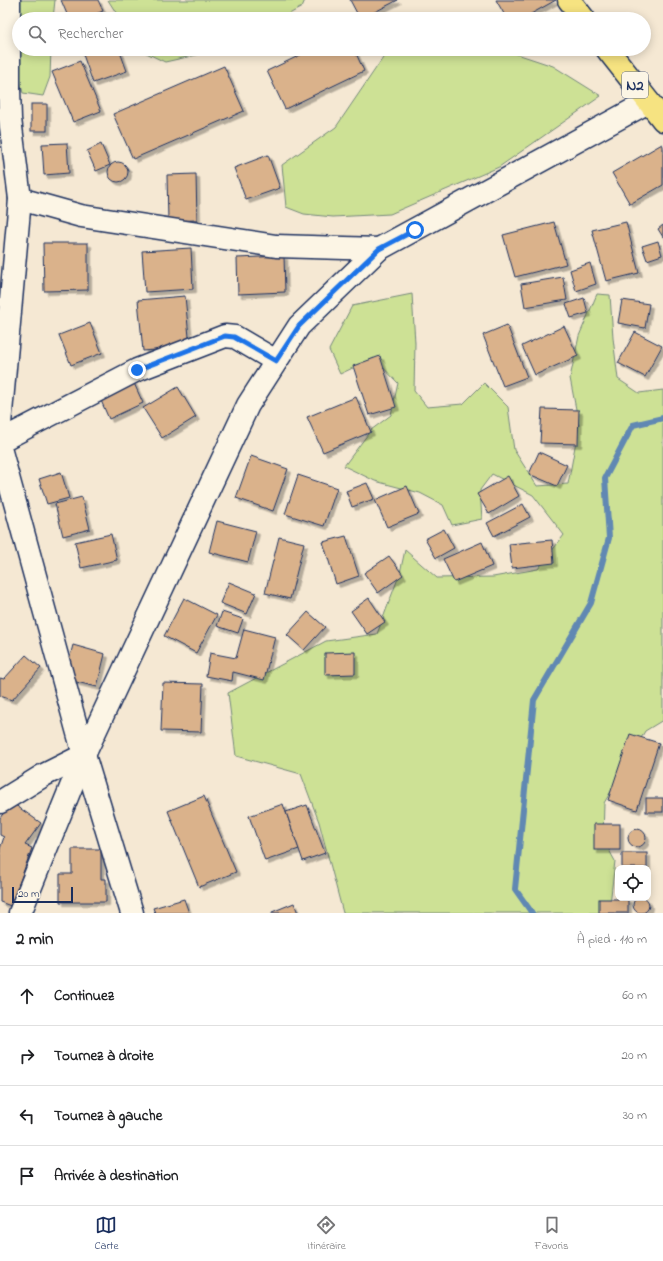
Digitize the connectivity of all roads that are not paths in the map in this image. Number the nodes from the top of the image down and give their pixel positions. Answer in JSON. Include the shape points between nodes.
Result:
{"nodes":[{"id":1,"x":9,"y":0,"type":"edge"},
{"id":2,"x":569,"y":0,"type":"edge"},
{"id":3,"x":578,"y":12,"type":"edge"},
{"id":4,"x":612,"y":56,"type":"edge"},
{"id":5,"x":4,"y":88,"type":"edge"},
{"id":6,"x":648,"y":102,"type":"junction"},
{"id":7,"x":663,"y":120,"type":"edge"},
{"id":8,"x":20,"y":198,"type":"junction"},
{"id":9,"x":379,"y":249,"type":"junction"},
{"id":10,"x":276,"y":361,"type":"junction"},
{"id":11,"x":0,"y":424,"type":"edge"},
{"id":12,"x":0,"y":441,"type":"edge"},
{"id":13,"x":0,"y":448,"type":"edge"},
{"id":14,"x":84,"y":755,"type":"junction"},
{"id":15,"x":0,"y":802,"type":"edge"},
{"id":16,"x":20,"y":913,"type":"edge"},
{"id":17,"x":132,"y":913,"type":"edge"}],
"edges":[{"from":1,"to":5,"type":"street"},
{"from":2,"to":3,"type":"highway"},
{"from":4,"to":6,"type":"highway","number":"N2"},
{"from":5,"to":8,"type":"street"},
{"from":6,"to":7,"type":"highway","number":"N2"},
{"from":6,"to":9,"type":"street"},
{"from":8,"to":9,"type":"street","via":[[81,216],[276,246]]},
{"from":8,"to":11,"type":"street"},
{"from":9,"to":10,"type":"street","via":[[299,326]]},
{"from":10,"to":12,"type":"street","via":[[234,337],[225,336],[137,370]]},
{"from":10,"to":14,"type":"street","via":[[248,405]]},
{"from":13,"to":14,"type":"street"},
{"from":14,"to":15,"type":"street","via":[[44,775]]},
{"from":14,"to":16,"type":"street"},
{"from":14,"to":17,"type":"street"}]}
